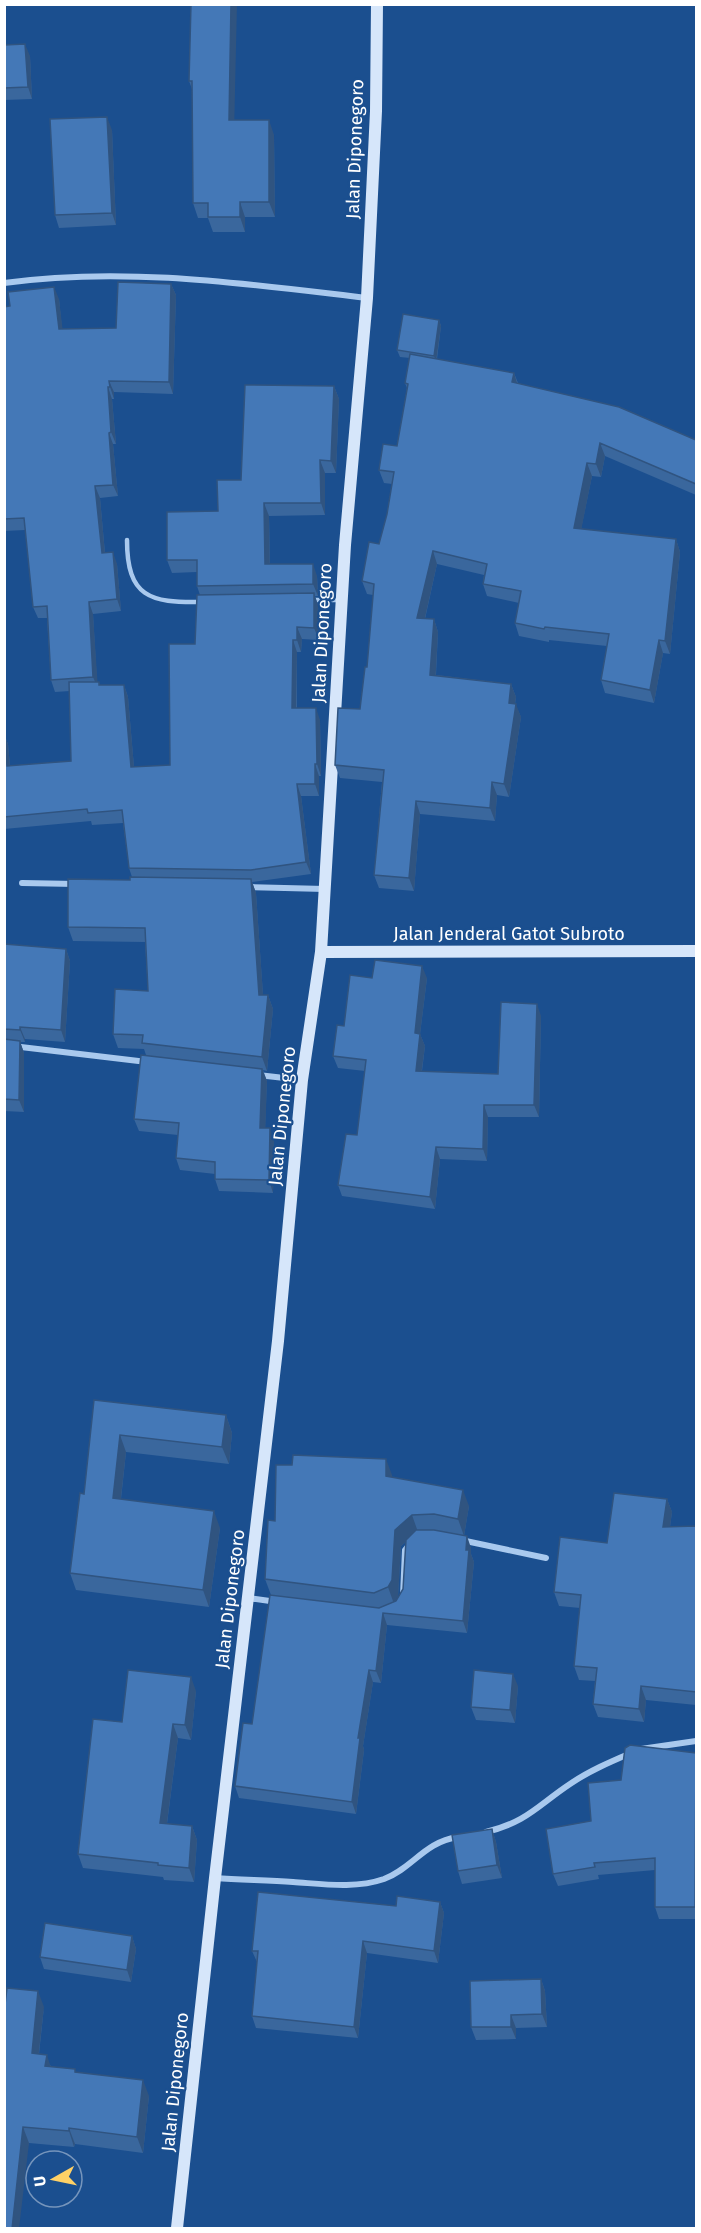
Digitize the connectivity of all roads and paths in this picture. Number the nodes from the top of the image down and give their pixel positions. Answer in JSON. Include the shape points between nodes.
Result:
{"nodes":[{"id":1,"x":377,"y":4,"type":"edge"},
{"id":2,"x":4,"y":283,"type":"edge"},
{"id":3,"x":367,"y":298,"type":"junction"},
{"id":4,"x":127,"y":540,"type":"dead end"},
{"id":5,"x":306,"y":600,"type":"edge"},
{"id":6,"x":342,"y":600,"type":"junction"},
{"id":7,"x":211,"y":602,"type":"edge"},
{"id":8,"x":22,"y":883,"type":"dead end"},
{"id":9,"x":80,"y":884,"type":"edge"},
{"id":10,"x":243,"y":887,"type":"edge"},
{"id":11,"x":325,"y":889,"type":"junction"},
{"id":12,"x":696,"y":951,"type":"edge"},
{"id":13,"x":321,"y":952,"type":"junction"},
{"id":14,"x":4,"y":1045,"type":"edge"},
{"id":15,"x":159,"y":1063,"type":"edge"},
{"id":16,"x":255,"y":1075,"type":"edge"},
{"id":17,"x":302,"y":1080,"type":"junction"},
{"id":18,"x":418,"y":1537,"type":"edge"},
{"id":19,"x":449,"y":1538,"type":"edge"},
{"id":20,"x":546,"y":1558,"type":"dead end"},
{"id":21,"x":248,"y":1598,"type":"junction"},
{"id":22,"x":281,"y":1602,"type":"edge"},
{"id":23,"x":398,"y":1608,"type":"edge"},
{"id":24,"x":696,"y":1741,"type":"edge"},
{"id":25,"x":482,"y":1833,"type":"edge"},
{"id":26,"x":464,"y":1836,"type":"edge"},
{"id":27,"x":215,"y":1878,"type":"junction"},
{"id":28,"x":177,"y":2229,"type":"edge"}],
"edges":[{"from":1,"to":3,"type":"main road","name":"Jalan Diponegoro"},
{"from":2,"to":3,"type":"street","via":[[48,277],[196,279]]},
{"from":3,"to":6,"type":"main road","name":"Jalan Diponegoro"},
{"from":4,"to":7,"type":"lane","via":[[131,575],[138,588],[175,603]]},
{"from":5,"to":6,"type":"lane"},
{"from":6,"to":11,"type":"main road","name":"Jalan Diponegoro"},
{"from":8,"to":9,"type":"street"},
{"from":10,"to":11,"type":"street"},
{"from":11,"to":13,"type":"main road","name":"Jalan Diponegoro"},
{"from":12,"to":13,"type":"main road","name":"Jalan Jenderal Gatot Subroto"},
{"from":13,"to":17,"type":"main road","name":"Jalan Diponegoro"},
{"from":14,"to":15,"type":"street"},
{"from":16,"to":17,"type":"street"},
{"from":17,"to":21,"type":"main road","name":"Jalan Diponegoro","via":[[278,1341]]},
{"from":18,"to":23,"type":"street","via":[[405,1550],[403,1598]]},
{"from":19,"to":20,"type":"street"},
{"from":21,"to":22,"type":"street"},
{"from":21,"to":27,"type":"main road","name":"Jalan Diponegoro"},
{"from":24,"to":25,"type":"street","via":[[648,1747],[609,1762],[570,1784],[523,1820]]},
{"from":26,"to":27,"type":"street","via":[[433,1845],[399,1872],[364,1884]]},
{"from":27,"to":28,"type":"main road","name":"Jalan Diponegoro"}]}
